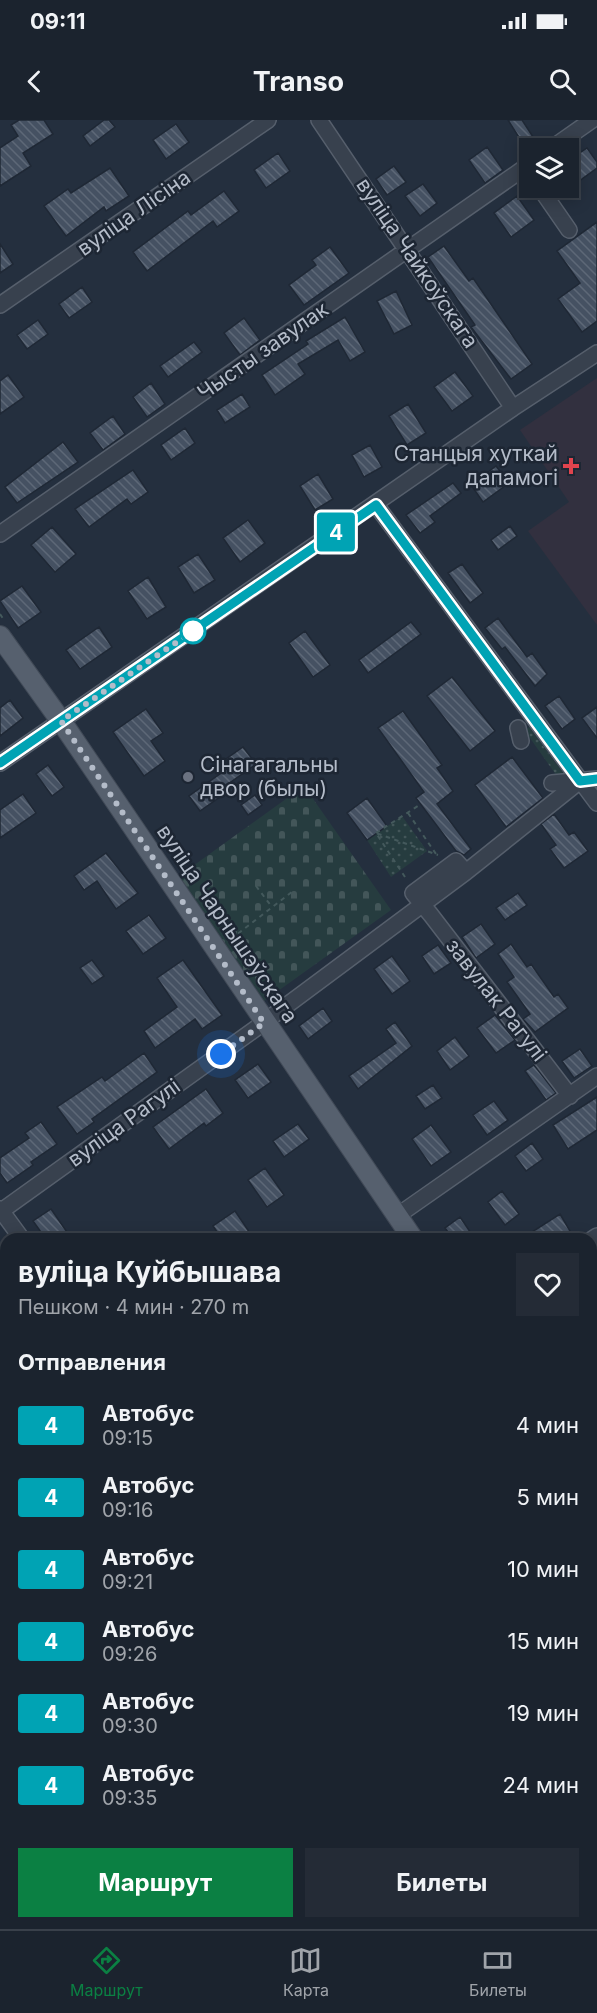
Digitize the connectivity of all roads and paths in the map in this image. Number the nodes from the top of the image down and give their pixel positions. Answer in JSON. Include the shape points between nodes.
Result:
{"nodes":[{"id":1,"x":268,"y":120,"type":"edge"},
{"id":2,"x":319,"y":120,"type":"edge"},
{"id":3,"x":592,"y":120,"type":"edge"},
{"id":4,"x":566,"y":138,"type":"edge"},
{"id":5,"x":519,"y":174,"type":"edge"},
{"id":6,"x":547,"y":198,"type":"edge"},
{"id":7,"x":569,"y":230,"type":"dead end"},
{"id":8,"x":408,"y":249,"type":"junction"},
{"id":9,"x":0,"y":305,"type":"edge"},
{"id":10,"x":597,"y":353,"type":"edge"},
{"id":11,"x":513,"y":408,"type":"junction"},
{"id":12,"x":376,"y":505,"type":"junction"},
{"id":13,"x":0,"y":534,"type":"edge"},
{"id":14,"x":0,"y":636,"type":"edge"},
{"id":15,"x":61,"y":721,"type":"junction"},
{"id":16,"x":0,"y":764,"type":"edge"},
{"id":17,"x":597,"y":779,"type":"edge"},
{"id":18,"x":580,"y":781,"type":"junction"},
{"id":19,"x":552,"y":783,"type":"dead end"},
{"id":20,"x":597,"y":803,"type":"edge"},
{"id":21,"x":421,"y":804,"type":"dead end"},
{"id":22,"x":408,"y":813,"type":"junction"},
{"id":23,"x":376,"y":833,"type":"junction"},
{"id":24,"x":436,"y":854,"type":"junction"},
{"id":25,"x":456,"y":867,"type":"junction"},
{"id":26,"x":405,"y":877,"type":"dead end"},
{"id":27,"x":256,"y":886,"type":"dead end"},
{"id":28,"x":293,"y":891,"type":"dead end"},
{"id":29,"x":422,"y":905,"type":"junction"},
{"id":30,"x":272,"y":908,"type":"junction"},
{"id":31,"x":225,"y":944,"type":"dead end"},
{"id":32,"x":264,"y":1023,"type":"junction"},
{"id":33,"x":597,"y":1076,"type":"edge"},
{"id":34,"x":570,"y":1096,"type":"junction"},
{"id":35,"x":0,"y":1211,"type":"edge"},
{"id":36,"x":397,"y":1216,"type":"junction"},
{"id":37,"x":17,"y":1233,"type":"edge"},
{"id":38,"x":409,"y":1233,"type":"edge"}],
"edges":[{"from":1,"to":9,"type":"street","name":"вуліца Лісіна"},
{"from":2,"to":8,"type":"street","name":"вуліца Чайкоўскага"},
{"from":3,"to":4,"type":"street"},
{"from":5,"to":8,"type":"street","name":"Чысты завулак"},
{"from":6,"to":7,"type":"street"},
{"from":8,"to":11,"type":"street","name":"вуліца Чайкоўскага"},
{"from":8,"to":13,"type":"street","name":"Чысты завулак"},
{"from":10,"to":11,"type":"street"},
{"from":11,"to":12,"type":"street"},
{"from":12,"to":15,"type":"street"},
{"from":12,"to":18,"type":"street"},
{"from":14,"to":15,"type":"main road","name":"вуліца Чарнышэўскага"},
{"from":15,"to":16,"type":"street"},
{"from":15,"to":32,"type":"main road","name":"вуліца Чарнышэўскага"},
{"from":17,"to":18,"type":"street"},
{"from":18,"to":19,"type":"street"},
{"from":18,"to":20,"type":"street"},
{"from":18,"to":25,"type":"street","name":"вуліца Рагулі"},
{"from":21,"to":22,"type":"path"},
{"from":22,"to":23,"type":"path"},
{"from":22,"to":24,"type":"path"},
{"from":23,"to":24,"type":"path"},
{"from":23,"to":26,"type":"path"},
{"from":24,"to":25,"type":"path"},
{"from":24,"to":25,"type":"path"},
{"from":25,"to":29,"type":"street","name":"вуліца Рагулі"},
{"from":25,"to":29,"type":"street","name":"вуліца Рагулі","via":[[413,893]]},
{"from":27,"to":30,"type":"path"},
{"from":28,"to":30,"type":"path"},
{"from":29,"to":32,"type":"street","name":"вуліца Рагулі"},
{"from":29,"to":34,"type":"street","name":"завулак Рагулі"},
{"from":30,"to":31,"type":"path"},
{"from":32,"to":35,"type":"street","name":"вуліца Рагулі"},
{"from":32,"to":36,"type":"main road","name":"вуліца Чарнышэўскага"},
{"from":33,"to":34,"type":"street"},
{"from":34,"to":36,"type":"street"},
{"from":35,"to":37,"type":"street"},
{"from":36,"to":38,"type":"main road","name":"вуліца Чарнышэўскага"}]}
